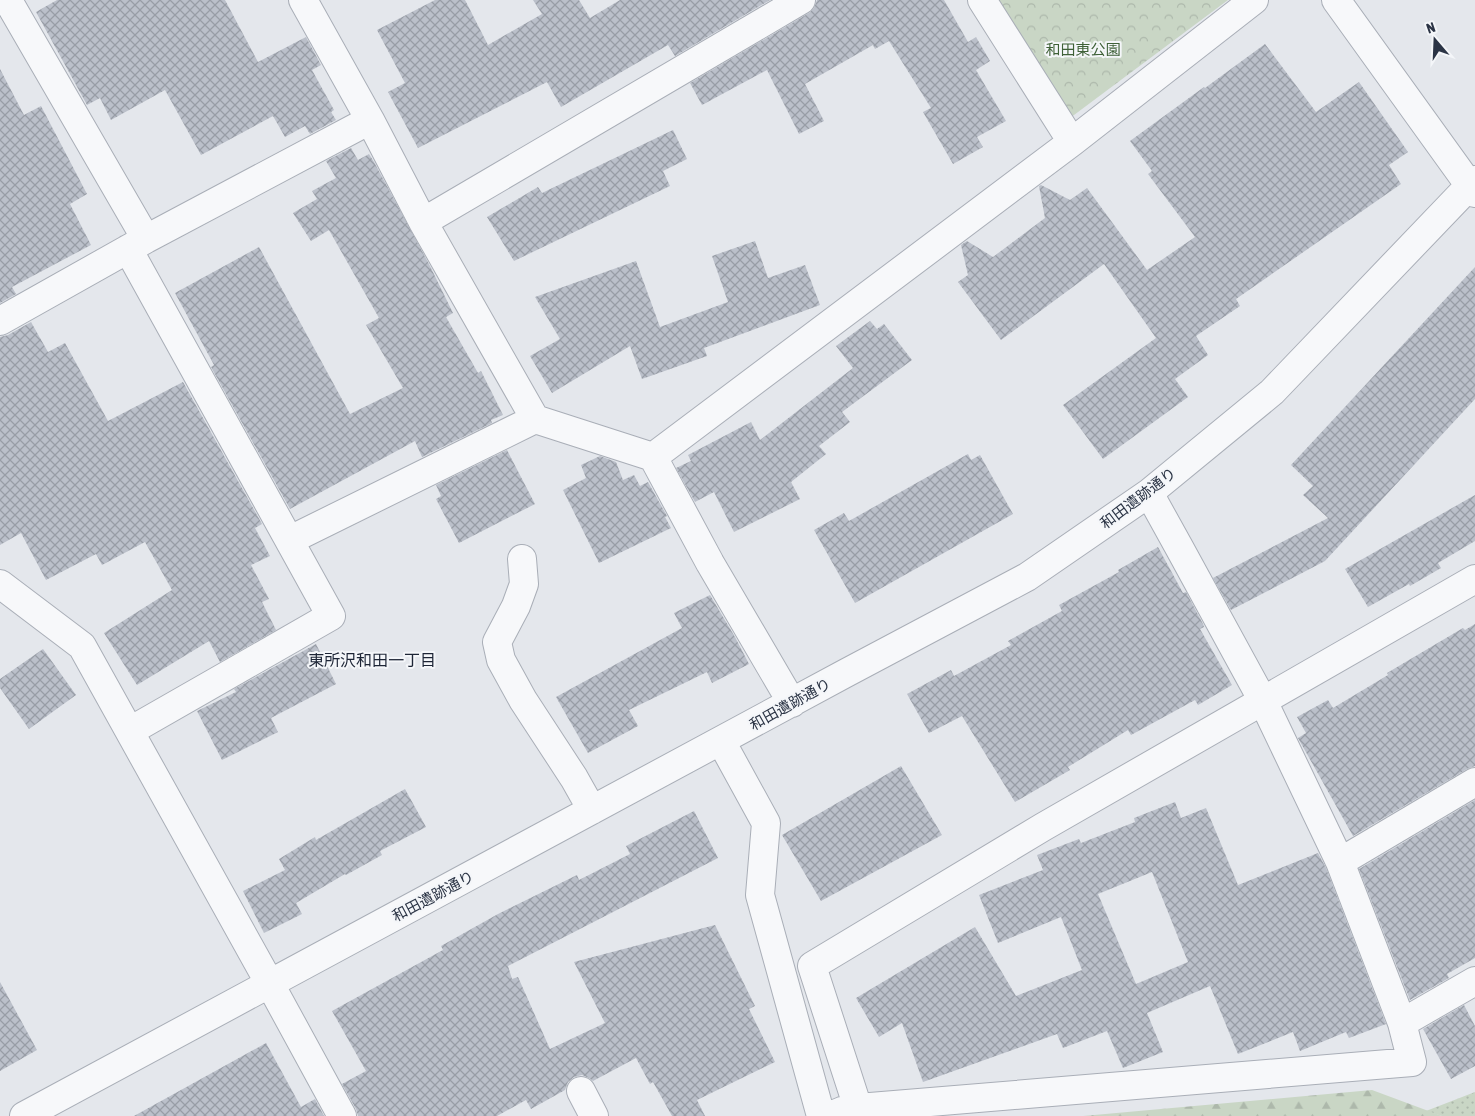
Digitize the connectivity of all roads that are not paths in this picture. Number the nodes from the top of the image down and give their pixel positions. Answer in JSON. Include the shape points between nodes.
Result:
{"nodes":[{"id":1,"x":303,"y":0,"type":"edge"},
{"id":2,"x":801,"y":0,"type":"edge"},
{"id":3,"x":982,"y":0,"type":"edge"},
{"id":4,"x":1254,"y":0,"type":"edge"},
{"id":5,"x":1336,"y":0,"type":"edge"},
{"id":6,"x":9,"y":5,"type":"edge"},
{"id":7,"x":763,"y":10,"type":"edge"},
{"id":8,"x":370,"y":120,"type":"junction"},
{"id":9,"x":1072,"y":142,"type":"junction"},
{"id":10,"x":1473,"y":186,"type":"edge"},
{"id":11,"x":423,"y":222,"type":"junction"},
{"id":12,"x":137,"y":244,"type":"junction"},
{"id":13,"x":0,"y":320,"type":"edge"},
{"id":14,"x":535,"y":418,"type":"junction"},
{"id":15,"x":653,"y":457,"type":"junction"},
{"id":16,"x":1149,"y":493,"type":"junction"},
{"id":17,"x":290,"y":540,"type":"junction"},
{"id":18,"x":522,"y":559,"type":"dead end"},
{"id":19,"x":1475,"y":579,"type":"edge"},
{"id":20,"x":0,"y":584,"type":"edge"},
{"id":21,"x":1263,"y":701,"type":"junction"},
{"id":22,"x":792,"y":702,"type":"junction"},
{"id":23,"x":130,"y":731,"type":"junction"},
{"id":24,"x":721,"y":741,"type":"junction"},
{"id":25,"x":1475,"y":782,"type":"edge"},
{"id":26,"x":592,"y":810,"type":"junction"},
{"id":27,"x":1340,"y":862,"type":"junction"},
{"id":28,"x":1475,"y":981,"type":"edge"},
{"id":29,"x":270,"y":984,"type":"junction"},
{"id":30,"x":1402,"y":1023,"type":"junction"},
{"id":31,"x":581,"y":1091,"type":"dead end"},
{"id":32,"x":838,"y":1113,"type":"edge"},
{"id":33,"x":24,"y":1116,"type":"edge"},
{"id":34,"x":342,"y":1116,"type":"edge"},
{"id":35,"x":594,"y":1116,"type":"edge"}],
"edges":[{"from":1,"to":8,"type":"street"},
{"from":2,"to":7,"type":"street"},
{"from":3,"to":9,"type":"street"},
{"from":4,"to":9,"type":"street"},
{"from":5,"to":10,"type":"street"},
{"from":6,"to":12,"type":"street"},
{"from":7,"to":11,"type":"street"},
{"from":8,"to":11,"type":"street"},
{"from":8,"to":12,"type":"street"},
{"from":9,"to":15,"type":"street"},
{"from":10,"to":16,"type":"street","name":"和田遺跡通り","via":[[1272,392]]},
{"from":11,"to":14,"type":"street"},
{"from":12,"to":13,"type":"street"},
{"from":12,"to":17,"type":"street"},
{"from":14,"to":15,"type":"street"},
{"from":14,"to":17,"type":"street"},
{"from":15,"to":22,"type":"street","via":[[710,563]]},
{"from":16,"to":21,"type":"street"},
{"from":16,"to":22,"type":"street","name":"和田遺跡通り","via":[[1027,577]]},
{"from":17,"to":23,"type":"street","via":[[331,616]]},
{"from":18,"to":26,"type":"street","via":[[524,584],[497,642],[501,660]]},
{"from":19,"to":21,"type":"street"},
{"from":20,"to":23,"type":"street","via":[[82,646]]},
{"from":21,"to":27,"type":"street"},
{"from":21,"to":32,"type":"street","via":[[1043,827],[812,966]]},
{"from":22,"to":24,"type":"street","name":"和田遺跡通り"},
{"from":23,"to":29,"type":"street"},
{"from":24,"to":26,"type":"street","name":"和田遺跡通り"},
{"from":24,"to":32,"type":"street","via":[[766,824],[760,894]]},
{"from":25,"to":27,"type":"street"},
{"from":26,"to":29,"type":"street","name":"和田遺跡通り"},
{"from":27,"to":30,"type":"street"},
{"from":28,"to":30,"type":"street"},
{"from":29,"to":33,"type":"street","name":"和田遺跡通り"},
{"from":29,"to":34,"type":"street"},
{"from":30,"to":32,"type":"street","via":[[1412,1062]]},
{"from":31,"to":35,"type":"street"}]}
